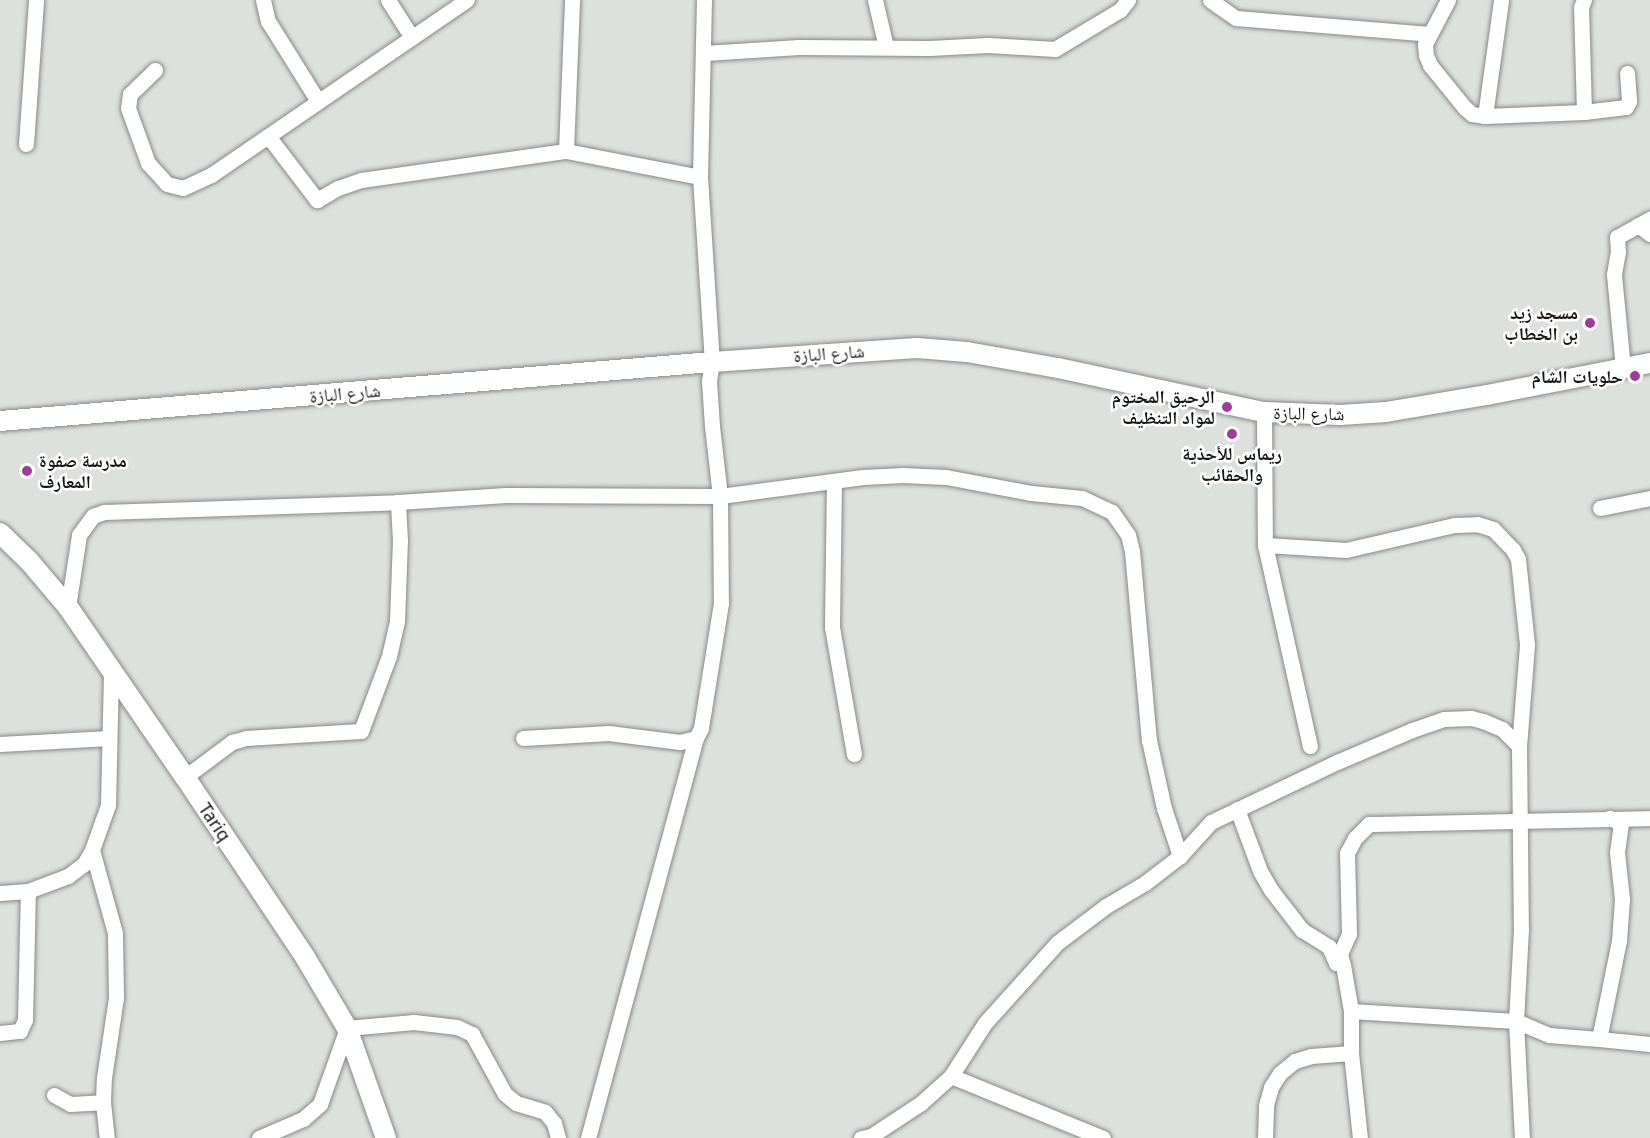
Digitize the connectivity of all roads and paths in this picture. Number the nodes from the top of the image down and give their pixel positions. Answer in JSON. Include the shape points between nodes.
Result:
{"nodes":[{"id":1,"x":36,"y":0,"type":"edge"},
{"id":2,"x":263,"y":0,"type":"edge"},
{"id":3,"x":388,"y":0,"type":"edge"},
{"id":4,"x":466,"y":0,"type":"edge"},
{"id":5,"x":572,"y":0,"type":"edge"},
{"id":6,"x":704,"y":0,"type":"edge"},
{"id":7,"x":875,"y":0,"type":"edge"},
{"id":8,"x":1128,"y":0,"type":"edge"},
{"id":9,"x":1210,"y":0,"type":"edge"},
{"id":10,"x":1448,"y":0,"type":"edge"},
{"id":11,"x":1501,"y":0,"type":"edge"},
{"id":12,"x":1584,"y":0,"type":"edge"},
{"id":13,"x":1430,"y":34,"type":"junction"},
{"id":14,"x":411,"y":36,"type":"junction"},
{"id":15,"x":886,"y":46,"type":"junction"},
{"id":16,"x":705,"y":53,"type":"junction"},
{"id":17,"x":155,"y":70,"type":"dead end"},
{"id":18,"x":1627,"y":73,"type":"dead end"},
{"id":19,"x":318,"y":101,"type":"junction"},
{"id":20,"x":1584,"y":112,"type":"junction"},
{"id":21,"x":1485,"y":116,"type":"junction"},
{"id":22,"x":268,"y":136,"type":"junction"},
{"id":23,"x":26,"y":144,"type":"dead end"},
{"id":24,"x":566,"y":152,"type":"junction"},
{"id":25,"x":700,"y":177,"type":"junction"},
{"id":26,"x":1646,"y":226,"type":"edge"},
{"id":27,"x":712,"y":362,"type":"junction"},
{"id":28,"x":1650,"y":363,"type":"edge"},
{"id":29,"x":1623,"y":368,"type":"junction"},
{"id":30,"x":1264,"y":412,"type":"junction"},
{"id":31,"x":0,"y":421,"type":"edge"},
{"id":32,"x":834,"y":481,"type":"junction"},
{"id":33,"x":720,"y":496,"type":"junction"},
{"id":34,"x":1650,"y":498,"type":"edge"},
{"id":35,"x":398,"y":502,"type":"junction"},
{"id":36,"x":1600,"y":508,"type":"dead end"},
{"id":37,"x":0,"y":533,"type":"edge"},
{"id":38,"x":1264,"y":545,"type":"junction"},
{"id":39,"x":68,"y":607,"type":"junction"},
{"id":40,"x":111,"y":672,"type":"junction"},
{"id":41,"x":109,"y":738,"type":"junction"},
{"id":42,"x":523,"y":738,"type":"dead end"},
{"id":43,"x":696,"y":738,"type":"junction"},
{"id":44,"x":0,"y":744,"type":"edge"},
{"id":45,"x":1310,"y":746,"type":"dead end"},
{"id":46,"x":1519,"y":747,"type":"junction"},
{"id":47,"x":854,"y":754,"type":"dead end"},
{"id":48,"x":185,"y":777,"type":"junction"},
{"id":49,"x":1237,"y":809,"type":"junction"},
{"id":50,"x":1610,"y":818,"type":"junction"},
{"id":51,"x":1650,"y":818,"type":"edge"},
{"id":52,"x":1520,"y":822,"type":"junction"},
{"id":53,"x":92,"y":850,"type":"junction"},
{"id":54,"x":1180,"y":856,"type":"junction"},
{"id":55,"x":28,"y":891,"type":"junction"},
{"id":56,"x":0,"y":893,"type":"edge"},
{"id":57,"x":1336,"y":963,"type":"junction"},
{"id":58,"x":1351,"y":1011,"type":"junction"},
{"id":59,"x":1516,"y":1021,"type":"junction"},
{"id":60,"x":347,"y":1028,"type":"junction"},
{"id":61,"x":0,"y":1033,"type":"edge"},
{"id":62,"x":1599,"y":1039,"type":"junction"},
{"id":63,"x":1650,"y":1044,"type":"edge"},
{"id":64,"x":1351,"y":1053,"type":"junction"},
{"id":65,"x":951,"y":1076,"type":"junction"},
{"id":66,"x":54,"y":1095,"type":"dead end"},
{"id":67,"x":103,"y":1102,"type":"junction"},
{"id":68,"x":868,"y":1137,"type":"edge"},
{"id":69,"x":107,"y":1138,"type":"edge"},
{"id":70,"x":259,"y":1138,"type":"edge"},
{"id":71,"x":386,"y":1138,"type":"edge"},
{"id":72,"x":558,"y":1138,"type":"edge"},
{"id":73,"x":588,"y":1138,"type":"edge"},
{"id":74,"x":1103,"y":1138,"type":"edge"},
{"id":75,"x":1266,"y":1138,"type":"edge"},
{"id":76,"x":1360,"y":1138,"type":"edge"},
{"id":77,"x":1522,"y":1138,"type":"edge"}],
"edges":[{"from":1,"to":23,"type":"street"},
{"from":2,"to":19,"type":"street","via":[[268,21]]},
{"from":3,"to":14,"type":"street"},
{"from":4,"to":14,"type":"street"},
{"from":5,"to":24,"type":"street"},
{"from":6,"to":16,"type":"street"},
{"from":7,"to":15,"type":"street"},
{"from":8,"to":15,"type":"street","via":[[1120,10],[1055,49]]},
{"from":9,"to":13,"type":"street","via":[[1236,18]]},
{"from":10,"to":13,"type":"street"},
{"from":11,"to":21,"type":"street"},
{"from":12,"to":20,"type":"street"},
{"from":13,"to":21,"type":"street","via":[[1425,44],[1430,64],[1465,108]]},
{"from":14,"to":19,"type":"street"},
{"from":15,"to":16,"type":"street"},
{"from":16,"to":25,"type":"street"},
{"from":17,"to":22,"type":"street","via":[[130,94],[128,108],[148,163],[167,184],[190,186]]},
{"from":18,"to":20,"type":"street","via":[[1626,107]]},
{"from":19,"to":22,"type":"street"},
{"from":20,"to":21,"type":"street"},
{"from":22,"to":24,"type":"street","via":[[317,200],[361,180]]},
{"from":24,"to":25,"type":"street"},
{"from":25,"to":27,"type":"street"},
{"from":26,"to":29,"type":"street","via":[[1617,237],[1614,274]]},
{"from":27,"to":30,"type":"main road","name":"شارع البازة","via":[[917,348],[967,352]]},
{"from":27,"to":31,"type":"main road","name":"شارع البازة"},
{"from":27,"to":33,"type":"street","via":[[709,381]]},
{"from":28,"to":29,"type":"main road","name":"شارع البازة"},
{"from":29,"to":30,"type":"main road","name":"شارع البازة","via":[[1386,412]]},
{"from":30,"to":38,"type":"street"},
{"from":32,"to":33,"type":"street"},
{"from":32,"to":47,"type":"street","via":[[832,627]]},
{"from":32,"to":54,"type":"street","via":[[903,475],[945,477],[1082,498],[1112,512],[1128,535],[1132,550],[1149,740],[1164,808]]},
{"from":33,"to":35,"type":"street","via":[[506,495]]},
{"from":33,"to":43,"type":"street","via":[[721,603],[701,728]]},
{"from":34,"to":36,"type":"street"},
{"from":35,"to":39,"type":"street","via":[[104,512],[93,516],[79,535]]},
{"from":35,"to":48,"type":"street","via":[[397,621],[389,656],[361,731],[246,738],[232,742]]},
{"from":37,"to":39,"type":"main road","name":"Tariq"},
{"from":38,"to":45,"type":"street"},
{"from":38,"to":46,"type":"street","via":[[1346,550],[1454,525],[1477,524],[1502,536],[1518,559],[1527,645]]},
{"from":39,"to":40,"type":"main road","name":"Tariq"},
{"from":40,"to":41,"type":"street"},
{"from":40,"to":48,"type":"main road","name":"Tariq"},
{"from":41,"to":44,"type":"street"},
{"from":41,"to":53,"type":"street","via":[[108,805]]},
{"from":42,"to":43,"type":"street","via":[[609,733],[680,742]]},
{"from":43,"to":73,"type":"street"},
{"from":46,"to":49,"type":"street","via":[[1502,729],[1483,721],[1444,719],[1387,740]]},
{"from":46,"to":52,"type":"street"},
{"from":48,"to":60,"type":"main road","name":"Tariq","via":[[305,957]]},
{"from":49,"to":54,"type":"street","via":[[1211,822]]},
{"from":49,"to":57,"type":"street","via":[[1270,890],[1302,930],[1329,946]]},
{"from":50,"to":51,"type":"street"},
{"from":50,"to":52,"type":"street"},
{"from":50,"to":62,"type":"street","via":[[1620,824],[1617,852],[1622,899],[1619,941]]},
{"from":52,"to":57,"type":"street","via":[[1368,824],[1347,853],[1349,934]]},
{"from":52,"to":59,"type":"street","via":[[1521,928]]},
{"from":53,"to":55,"type":"street","via":[[84,864],[68,876]]},
{"from":53,"to":67,"type":"street","via":[[115,933],[116,998]]},
{"from":54,"to":65,"type":"street","via":[[1057,943],[985,1023]]},
{"from":55,"to":56,"type":"street"},
{"from":55,"to":61,"type":"street","via":[[25,1020],[20,1031]]},
{"from":57,"to":58,"type":"street","via":[[1341,958]]},
{"from":58,"to":59,"type":"street"},
{"from":58,"to":64,"type":"street"},
{"from":59,"to":62,"type":"street","via":[[1549,1035]]},
{"from":59,"to":77,"type":"street"},
{"from":60,"to":70,"type":"street","via":[[320,1104],[303,1119]]},
{"from":60,"to":71,"type":"main road","name":"Tariq"},
{"from":60,"to":72,"type":"street","via":[[414,1022],[466,1030],[478,1043],[504,1094],[516,1103],[545,1112],[554,1123]]},
{"from":62,"to":63,"type":"street"},
{"from":64,"to":75,"type":"street","via":[[1311,1056],[1280,1072],[1266,1105]]},
{"from":64,"to":76,"type":"street"},
{"from":65,"to":68,"type":"street","via":[[921,1103]]},
{"from":65,"to":74,"type":"street"},
{"from":66,"to":67,"type":"street","via":[[70,1104]]},
{"from":67,"to":69,"type":"street"}]}
